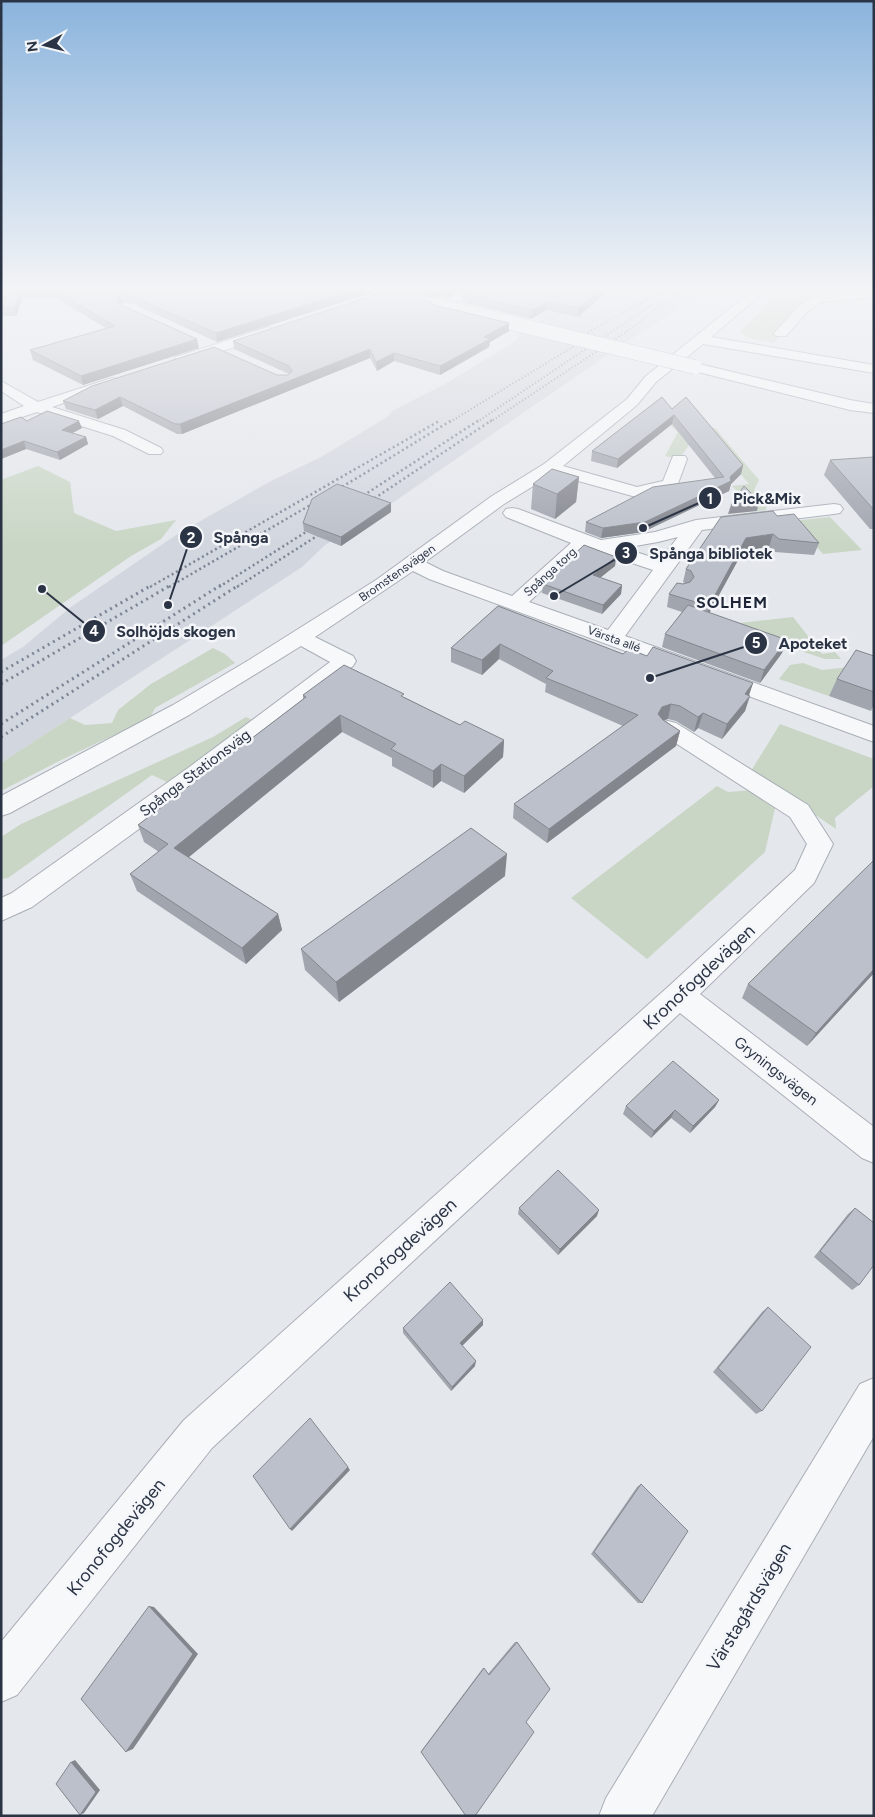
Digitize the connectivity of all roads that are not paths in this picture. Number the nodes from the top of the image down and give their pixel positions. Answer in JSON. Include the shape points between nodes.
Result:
{"nodes":[{"id":1,"x":655,"y":376,"type":"edge"},
{"id":2,"x":731,"y":376,"type":"edge"},
{"id":3,"x":122,"y":379,"type":"edge"},
{"id":4,"x":1,"y":385,"type":"edge"},
{"id":5,"x":36,"y":407,"type":"junction"},
{"id":6,"x":874,"y":409,"type":"edge"},
{"id":7,"x":1,"y":419,"type":"edge"},
{"id":8,"x":155,"y":451,"type":"dead end"},
{"id":9,"x":680,"y":459,"type":"dead end"},
{"id":10,"x":550,"y":468,"type":"junction"},
{"id":11,"x":834,"y":509,"type":"dead end"},
{"id":12,"x":512,"y":513,"type":"dead end"},
{"id":13,"x":696,"y":525,"type":"junction"},
{"id":14,"x":592,"y":544,"type":"junction"},
{"id":15,"x":413,"y":563,"type":"junction"},
{"id":16,"x":663,"y":578,"type":"junction"},
{"id":17,"x":516,"y":603,"type":"junction"},
{"id":18,"x":300,"y":637,"type":"junction"},
{"id":19,"x":612,"y":638,"type":"junction"},
{"id":20,"x":668,"y":728,"type":"edge"},
{"id":21,"x":874,"y":734,"type":"edge"},
{"id":22,"x":1,"y":807,"type":"edge"},
{"id":23,"x":1,"y":910,"type":"edge"},
{"id":24,"x":679,"y":996,"type":"junction"},
{"id":25,"x":874,"y":1147,"type":"edge"},
{"id":26,"x":874,"y":1398,"type":"edge"},
{"id":27,"x":1,"y":1679,"type":"edge"},
{"id":28,"x":624,"y":1816,"type":"edge"}],
"edges":[{"from":1,"to":10,"type":"street","name":"Bromstensvägen","via":[[632,402]]},
{"from":2,"to":6,"type":"street","bridge":true},
{"from":3,"to":5,"type":"street"},
{"from":4,"to":5,"type":"street"},
{"from":5,"to":7,"type":"street"},
{"from":5,"to":8,"type":"street","via":[[119,433]]},
{"from":9,"to":10,"type":"street","via":[[670,485],[636,492]]},
{"from":10,"to":15,"type":"street","name":"Bromstensvägen","via":[[498,500]]},
{"from":11,"to":13,"type":"street"},
{"from":12,"to":14,"type":"street","name":"Spånga torg"},
{"from":13,"to":14,"type":"street","via":[[658,537]]},
{"from":13,"to":16,"type":"street"},
{"from":14,"to":16,"type":"street","name":"Spånga torg"},
{"from":14,"to":17,"type":"street","name":"Spånga torg"},
{"from":15,"to":17,"type":"street","name":"Värsta allé","via":[[436,575]]},
{"from":15,"to":18,"type":"street","name":"Bromstensvägen"},
{"from":16,"to":19,"type":"street"},
{"from":17,"to":19,"type":"street","name":"Värsta allé"},
{"from":18,"to":22,"type":"street","name":"Bromstensvägen","via":[[181,710]]},
{"from":18,"to":23,"type":"street","name":"Spånga Stationsväg","via":[[345,661],[189,780],[22,900]]},
{"from":19,"to":21,"type":"street","name":"Värsta allé"},
{"from":20,"to":24,"type":"street","name":"Kronofogdevägen","via":[[799,811],[820,844],[805,876]]},
{"from":24,"to":25,"type":"street","name":"Gryningsvägen"},
{"from":24,"to":27,"type":"street","name":"Kronofogdevägen","via":[[198,1434]]},
{"from":26,"to":28,"type":"street","name":"Värstagårdsvägen"}]}
